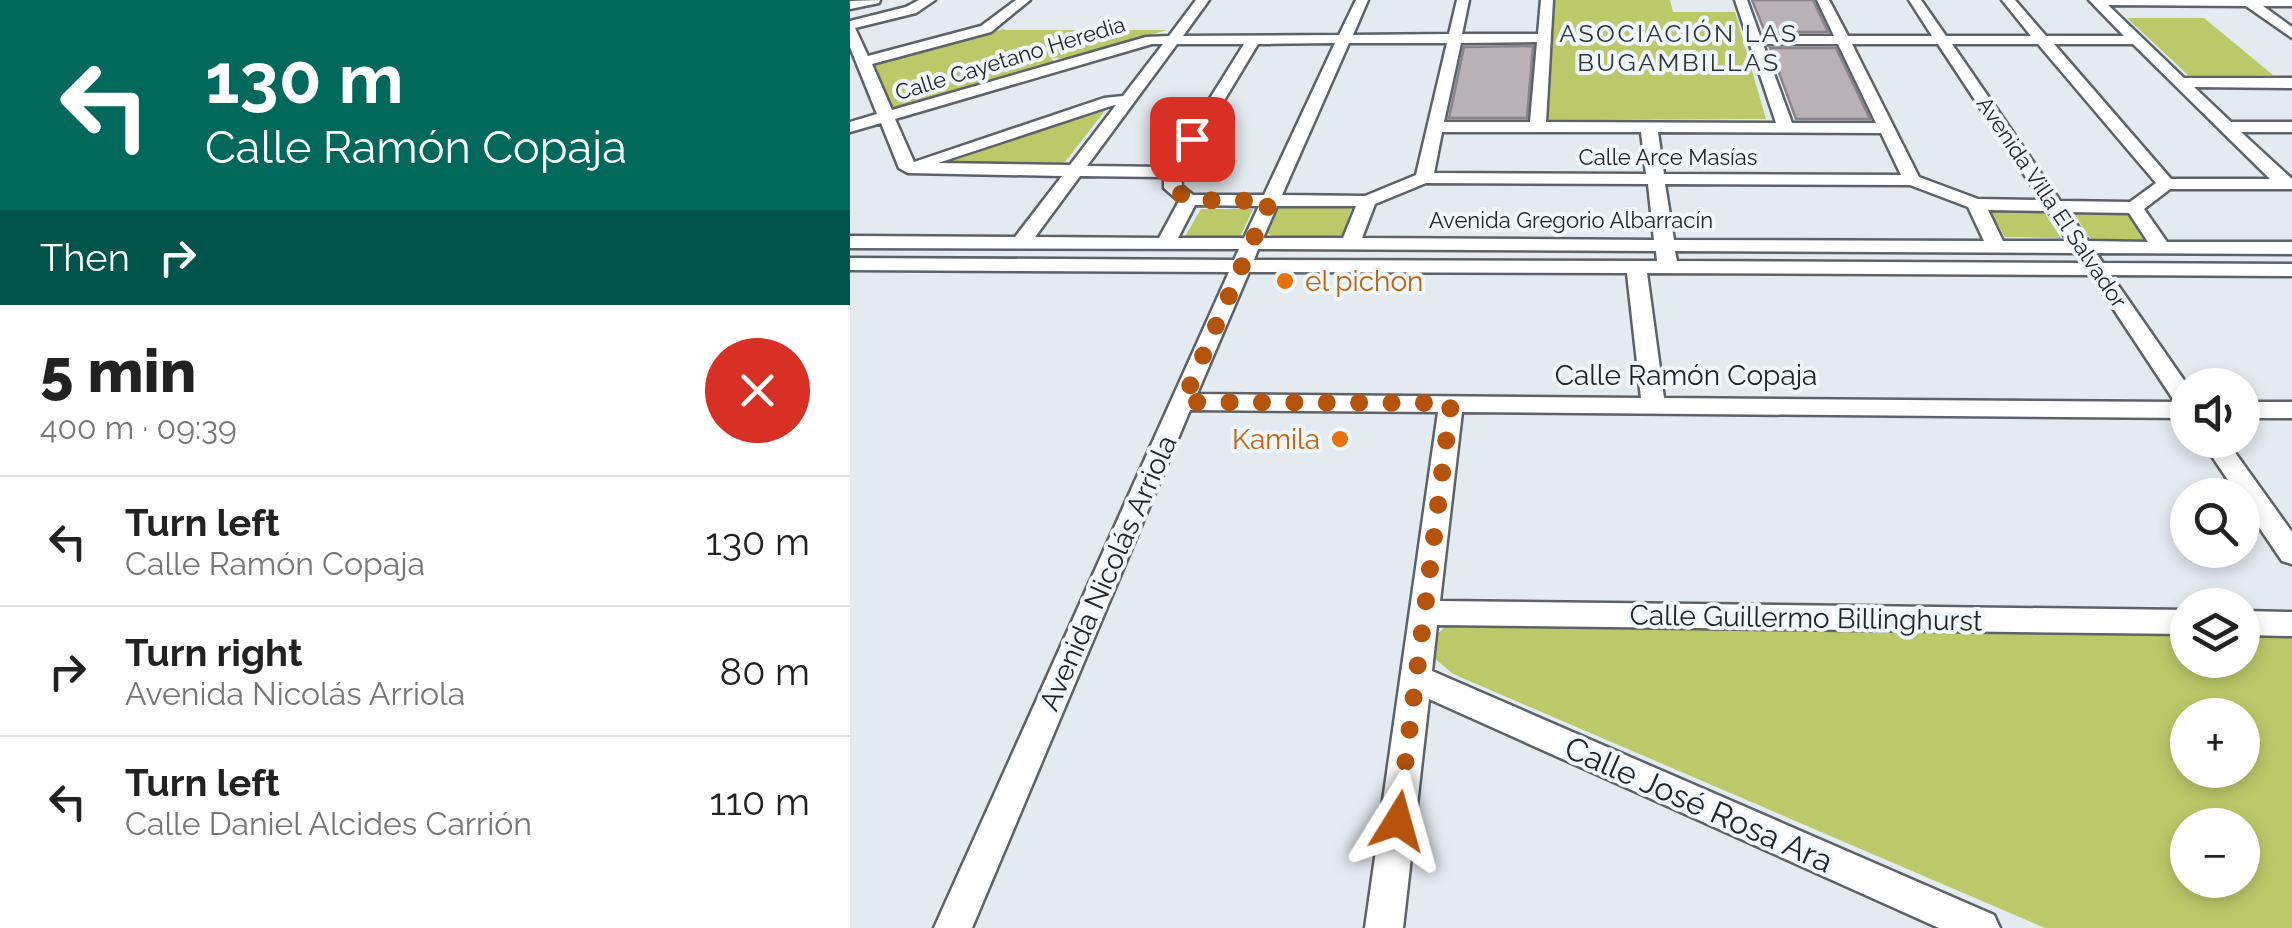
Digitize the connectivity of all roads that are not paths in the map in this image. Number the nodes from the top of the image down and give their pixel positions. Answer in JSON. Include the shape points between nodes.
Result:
{"nodes":[{"id":1,"x":874,"y":0,"type":"edge"},
{"id":2,"x":928,"y":0,"type":"edge"},
{"id":3,"x":1024,"y":0,"type":"edge"},
{"id":4,"x":1203,"y":0,"type":"edge"},
{"id":5,"x":1362,"y":0,"type":"edge"},
{"id":6,"x":1463,"y":0,"type":"edge"},
{"id":7,"x":1547,"y":0,"type":"edge"},
{"id":8,"x":1741,"y":0,"type":"edge"},
{"id":9,"x":1824,"y":0,"type":"edge"},
{"id":10,"x":1916,"y":0,"type":"edge"},
{"id":11,"x":2008,"y":0,"type":"edge"},
{"id":12,"x":2096,"y":1,"type":"edge"},
{"id":13,"x":2248,"y":1,"type":"edge"},
{"id":14,"x":2292,"y":2,"type":"edge"},
{"id":15,"x":850,"y":5,"type":"edge"},
{"id":16,"x":850,"y":27,"type":"edge"},
{"id":17,"x":2292,"y":34,"type":"edge"},
{"id":18,"x":1174,"y":38,"type":"junction"},
{"id":19,"x":1255,"y":38,"type":"junction"},
{"id":20,"x":1345,"y":38,"type":"junction"},
{"id":21,"x":1453,"y":38,"type":"junction"},
{"id":22,"x":1544,"y":38,"type":"junction"},
{"id":23,"x":1755,"y":40,"type":"junction"},
{"id":24,"x":2043,"y":40,"type":"junction"},
{"id":25,"x":2136,"y":40,"type":"junction"},
{"id":26,"x":1844,"y":41,"type":"junction"},
{"id":27,"x":1943,"y":41,"type":"junction"},
{"id":28,"x":864,"y":62,"type":"junction"},
{"id":29,"x":2180,"y":82,"type":"junction"},
{"id":30,"x":2292,"y":83,"type":"edge"},
{"id":31,"x":1128,"y":100,"type":"junction"},
{"id":32,"x":888,"y":118,"type":"junction"},
{"id":33,"x":1538,"y":126,"type":"junction"},
{"id":34,"x":850,"y":127,"type":"edge"},
{"id":35,"x":1433,"y":127,"type":"junction"},
{"id":36,"x":1785,"y":127,"type":"junction"},
{"id":37,"x":2226,"y":127,"type":"junction"},
{"id":38,"x":2292,"y":127,"type":"edge"},
{"id":39,"x":1649,"y":128,"type":"junction"},
{"id":40,"x":1888,"y":128,"type":"junction"},
{"id":41,"x":908,"y":168,"type":"junction"},
{"id":42,"x":1074,"y":172,"type":"junction"},
{"id":43,"x":1424,"y":178,"type":"junction"},
{"id":44,"x":1655,"y":180,"type":"junction"},
{"id":45,"x":1912,"y":180,"type":"junction"},
{"id":46,"x":2166,"y":184,"type":"junction"},
{"id":47,"x":2289,"y":184,"type":"edge"},
{"id":48,"x":1178,"y":187,"type":"junction"},
{"id":49,"x":1270,"y":201,"type":"junction"},
{"id":50,"x":1367,"y":202,"type":"junction"},
{"id":51,"x":1976,"y":204,"type":"junction"},
{"id":52,"x":2055,"y":206,"type":"junction"},
{"id":53,"x":2134,"y":208,"type":"junction"},
{"id":54,"x":1022,"y":241,"type":"junction"},
{"id":55,"x":850,"y":242,"type":"edge"},
{"id":56,"x":1165,"y":243,"type":"junction"},
{"id":57,"x":1350,"y":244,"type":"junction"},
{"id":58,"x":1664,"y":245,"type":"junction"},
{"id":59,"x":1996,"y":247,"type":"junction"},
{"id":60,"x":2082,"y":248,"type":"junction"},
{"id":61,"x":2162,"y":248,"type":"junction"},
{"id":62,"x":2292,"y":248,"type":"edge"},
{"id":63,"x":1247,"y":254,"type":"junction"},
{"id":64,"x":850,"y":264,"type":"edge"},
{"id":65,"x":1636,"y":267,"type":"junction"},
{"id":66,"x":1668,"y":267,"type":"junction"},
{"id":67,"x":2097,"y":269,"type":"junction"},
{"id":68,"x":2292,"y":270,"type":"edge"},
{"id":69,"x":2170,"y":380,"type":"edge"},
{"id":70,"x":1183,"y":402,"type":"junction"},
{"id":71,"x":1451,"y":403,"type":"junction"},
{"id":72,"x":1654,"y":404,"type":"junction"},
{"id":73,"x":2170,"y":407,"type":"edge"},
{"id":74,"x":2260,"y":410,"type":"edge"},
{"id":75,"x":2292,"y":410,"type":"edge"},
{"id":76,"x":2226,"y":458,"type":"edge"},
{"id":77,"x":2292,"y":553,"type":"edge"},
{"id":78,"x":1425,"y":614,"type":"junction"},
{"id":79,"x":2170,"y":622,"type":"edge"},
{"id":80,"x":2260,"y":623,"type":"edge"},
{"id":81,"x":2292,"y":624,"type":"edge"},
{"id":82,"x":1417,"y":679,"type":"junction"},
{"id":83,"x":953,"y":928,"type":"edge"},
{"id":84,"x":1384,"y":928,"type":"edge"},
{"id":85,"x":1980,"y":928,"type":"edge"}],
"edges":[{"from":1,"to":15,"type":"street"},
{"from":2,"to":16,"type":"street"},
{"from":3,"to":28,"type":"street","via":[[986,29]]},
{"from":4,"to":18,"type":"street"},
{"from":5,"to":20,"type":"street","name":"Avenida Nicolás Arriola"},
{"from":6,"to":21,"type":"street"},
{"from":7,"to":22,"type":"street"},
{"from":8,"to":23,"type":"street"},
{"from":9,"to":26,"type":"street"},
{"from":10,"to":27,"type":"street","name":"Avenida Villa El Salvador"},
{"from":11,"to":24,"type":"street"},
{"from":12,"to":13,"type":"street"},
{"from":12,"to":25,"type":"street"},
{"from":13,"to":14,"type":"street"},
{"from":13,"to":17,"type":"street"},
{"from":16,"to":28,"type":"street"},
{"from":18,"to":19,"type":"street","name":"Calle Cayetano Heredia"},
{"from":18,"to":31,"type":"street"},
{"from":18,"to":32,"type":"street","name":"Calle Cayetano Heredia"},
{"from":19,"to":20,"type":"street","name":"Calle Cayetano Heredia"},
{"from":19,"to":48,"type":"street"},
{"from":20,"to":21,"type":"street","name":"Calle Cayetano Heredia"},
{"from":20,"to":49,"type":"street","name":"Avenida Nicolás Arriola"},
{"from":21,"to":22,"type":"street","name":"Calle Cayetano Heredia"},
{"from":21,"to":35,"type":"street"},
{"from":22,"to":33,"type":"street"},
{"from":23,"to":26,"type":"street"},
{"from":23,"to":36,"type":"street"},
{"from":24,"to":25,"type":"street"},
{"from":24,"to":27,"type":"street"},
{"from":24,"to":46,"type":"street"},
{"from":25,"to":29,"type":"street"},
{"from":26,"to":27,"type":"street"},
{"from":26,"to":40,"type":"street"},
{"from":27,"to":52,"type":"street","name":"Avenida Villa El Salvador"},
{"from":28,"to":32,"type":"street"},
{"from":29,"to":30,"type":"street"},
{"from":29,"to":37,"type":"street"},
{"from":31,"to":41,"type":"street"},
{"from":31,"to":42,"type":"street"},
{"from":32,"to":34,"type":"street","name":"Calle Cayetano Heredia"},
{"from":32,"to":41,"type":"street"},
{"from":33,"to":35,"type":"street"},
{"from":33,"to":39,"type":"street"},
{"from":35,"to":43,"type":"street"},
{"from":36,"to":39,"type":"street"},
{"from":36,"to":40,"type":"street"},
{"from":37,"to":38,"type":"street"},
{"from":37,"to":47,"type":"street"},
{"from":39,"to":44,"type":"street"},
{"from":40,"to":45,"type":"street"},
{"from":41,"to":42,"type":"street"},
{"from":42,"to":48,"type":"street"},
{"from":42,"to":54,"type":"street"},
{"from":43,"to":44,"type":"street","name":"Calle Arce Masías"},
{"from":43,"to":50,"type":"street"},
{"from":44,"to":45,"type":"street","name":"Calle Arce Masías"},
{"from":44,"to":58,"type":"street"},
{"from":45,"to":51,"type":"street"},
{"from":46,"to":47,"type":"street"},
{"from":46,"to":53,"type":"street"},
{"from":48,"to":49,"type":"street"},
{"from":48,"to":56,"type":"street"},
{"from":49,"to":50,"type":"street"},
{"from":49,"to":63,"type":"street","name":"Avenida Nicolás Arriola"},
{"from":50,"to":57,"type":"street"},
{"from":51,"to":52,"type":"street"},
{"from":51,"to":59,"type":"street"},
{"from":52,"to":53,"type":"street"},
{"from":52,"to":60,"type":"street","name":"Avenida Villa El Salvador"},
{"from":53,"to":61,"type":"street"},
{"from":54,"to":55,"type":"street","name":"Avenida Gregorio Albarracín"},
{"from":54,"to":56,"type":"street","name":"Avenida Gregorio Albarracín"},
{"from":56,"to":63,"type":"street","name":"Avenida Gregorio Albarracín"},
{"from":57,"to":58,"type":"street","name":"Avenida Gregorio Albarracín"},
{"from":57,"to":63,"type":"street","name":"Avenida Gregorio Albarracín"},
{"from":58,"to":59,"type":"street","name":"Avenida Gregorio Albarracín"},
{"from":58,"to":66,"type":"street"},
{"from":59,"to":60,"type":"street","name":"Avenida Gregorio Albarracín"},
{"from":60,"to":61,"type":"street","name":"Avenida Gregorio Albarracín"},
{"from":60,"to":67,"type":"street","name":"Avenida Villa El Salvador"},
{"from":61,"to":62,"type":"street","name":"Avenida Gregorio Albarracín"},
{"from":63,"to":64,"type":"street","name":"Avenida Gregorio Albarracín"},
{"from":63,"to":65,"type":"street","name":"Avenida Gregorio Albarracín"},
{"from":63,"to":70,"type":"street","name":"Avenida Nicolás Arriola"},
{"from":65,"to":66,"type":"street","name":"Avenida Gregorio Albarracín"},
{"from":65,"to":72,"type":"street"},
{"from":66,"to":67,"type":"street","name":"Avenida Gregorio Albarracín"},
{"from":67,"to":68,"type":"street","name":"Avenida Gregorio Albarracín"},
{"from":67,"to":69,"type":"street","name":"Avenida Villa El Salvador"},
{"from":70,"to":71,"type":"street","name":"Calle Ramón Copaja"},
{"from":70,"to":83,"type":"street","name":"Avenida Nicolás Arriola"},
{"from":71,"to":72,"type":"street","name":"Calle Ramón Copaja"},
{"from":71,"to":78,"type":"street"},
{"from":72,"to":73,"type":"street","name":"Calle Ramón Copaja"},
{"from":74,"to":75,"type":"street"},
{"from":76,"to":77,"type":"street"},
{"from":78,"to":79,"type":"street","name":"Calle Guillermo Billinghurst"},
{"from":78,"to":82,"type":"street"},
{"from":80,"to":81,"type":"street"},
{"from":82,"to":84,"type":"street"},
{"from":82,"to":85,"type":"street","name":"Calle José Rosa Ara"}]}
